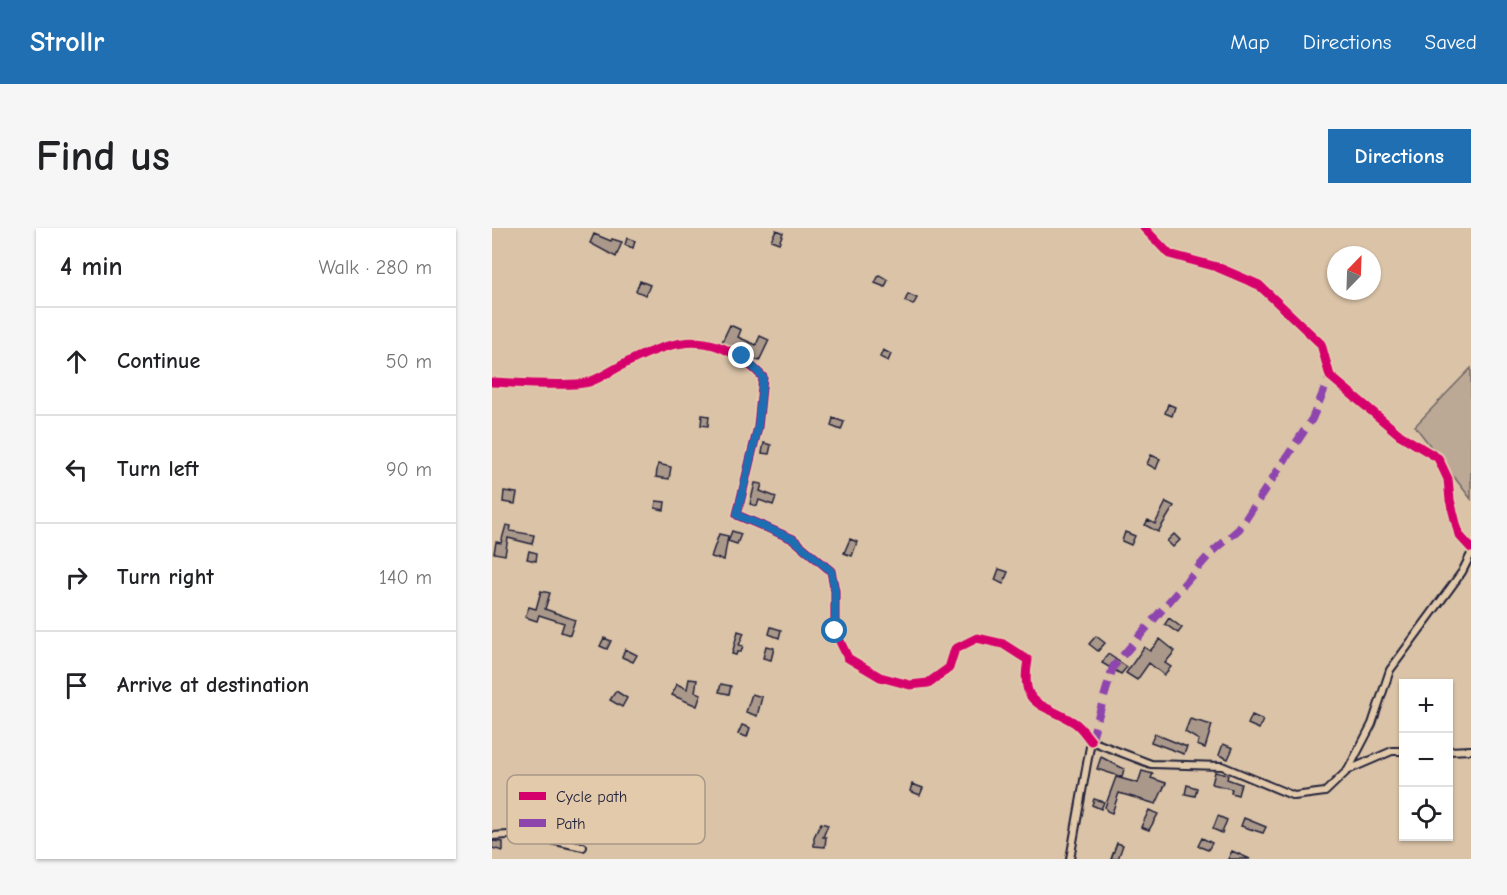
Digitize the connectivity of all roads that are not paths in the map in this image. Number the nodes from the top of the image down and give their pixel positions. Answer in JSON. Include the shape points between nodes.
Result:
{"nodes":[{"id":1,"x":1144,"y":228,"type":"edge"},
{"id":2,"x":492,"y":382,"type":"edge"},
{"id":3,"x":1471,"y":548,"type":"edge"},
{"id":4,"x":1471,"y":554,"type":"edge"},
{"id":5,"x":1091,"y":741,"type":"junction"},
{"id":6,"x":1471,"y":750,"type":"edge"},
{"id":7,"x":1399,"y":751,"type":"edge"},
{"id":8,"x":1453,"y":751,"type":"edge"},
{"id":9,"x":1348,"y":770,"type":"junction"},
{"id":10,"x":507,"y":835,"type":"edge"},
{"id":11,"x":492,"y":836,"type":"edge"},
{"id":12,"x":569,"y":844,"type":"edge"},
{"id":13,"x":583,"y":847,"type":"dead end"},
{"id":14,"x":1070,"y":859,"type":"edge"}],
"edges":[{"from":1,"to":3,"type":"street","via":[[1169,254],[1217,267],[1259,285],[1320,344],[1330,376],[1400,435],[1438,458],[1448,479],[1459,535]]},
{"from":2,"to":5,"type":"street","via":[[588,382],[647,352],[683,343],[710,342],[742,356],[763,377],[763,398],[737,515],[793,539],[831,571],[835,631],[848,658],[880,677],[910,685],[928,683],[949,668],[955,649],[976,638],[1003,644],[1028,660],[1024,681],[1029,697],[1076,724]]},
{"from":4,"to":9,"type":"street","via":[[1390,670],[1372,724]]},
{"from":5,"to":9,"type":"street","via":[[1151,764],[1222,766],[1294,796],[1325,792]]},
{"from":5,"to":14,"type":"street"},
{"from":6,"to":8,"type":"street"},
{"from":7,"to":9,"type":"street"},
{"from":10,"to":11,"type":"street"},
{"from":12,"to":13,"type":"street"}]}
